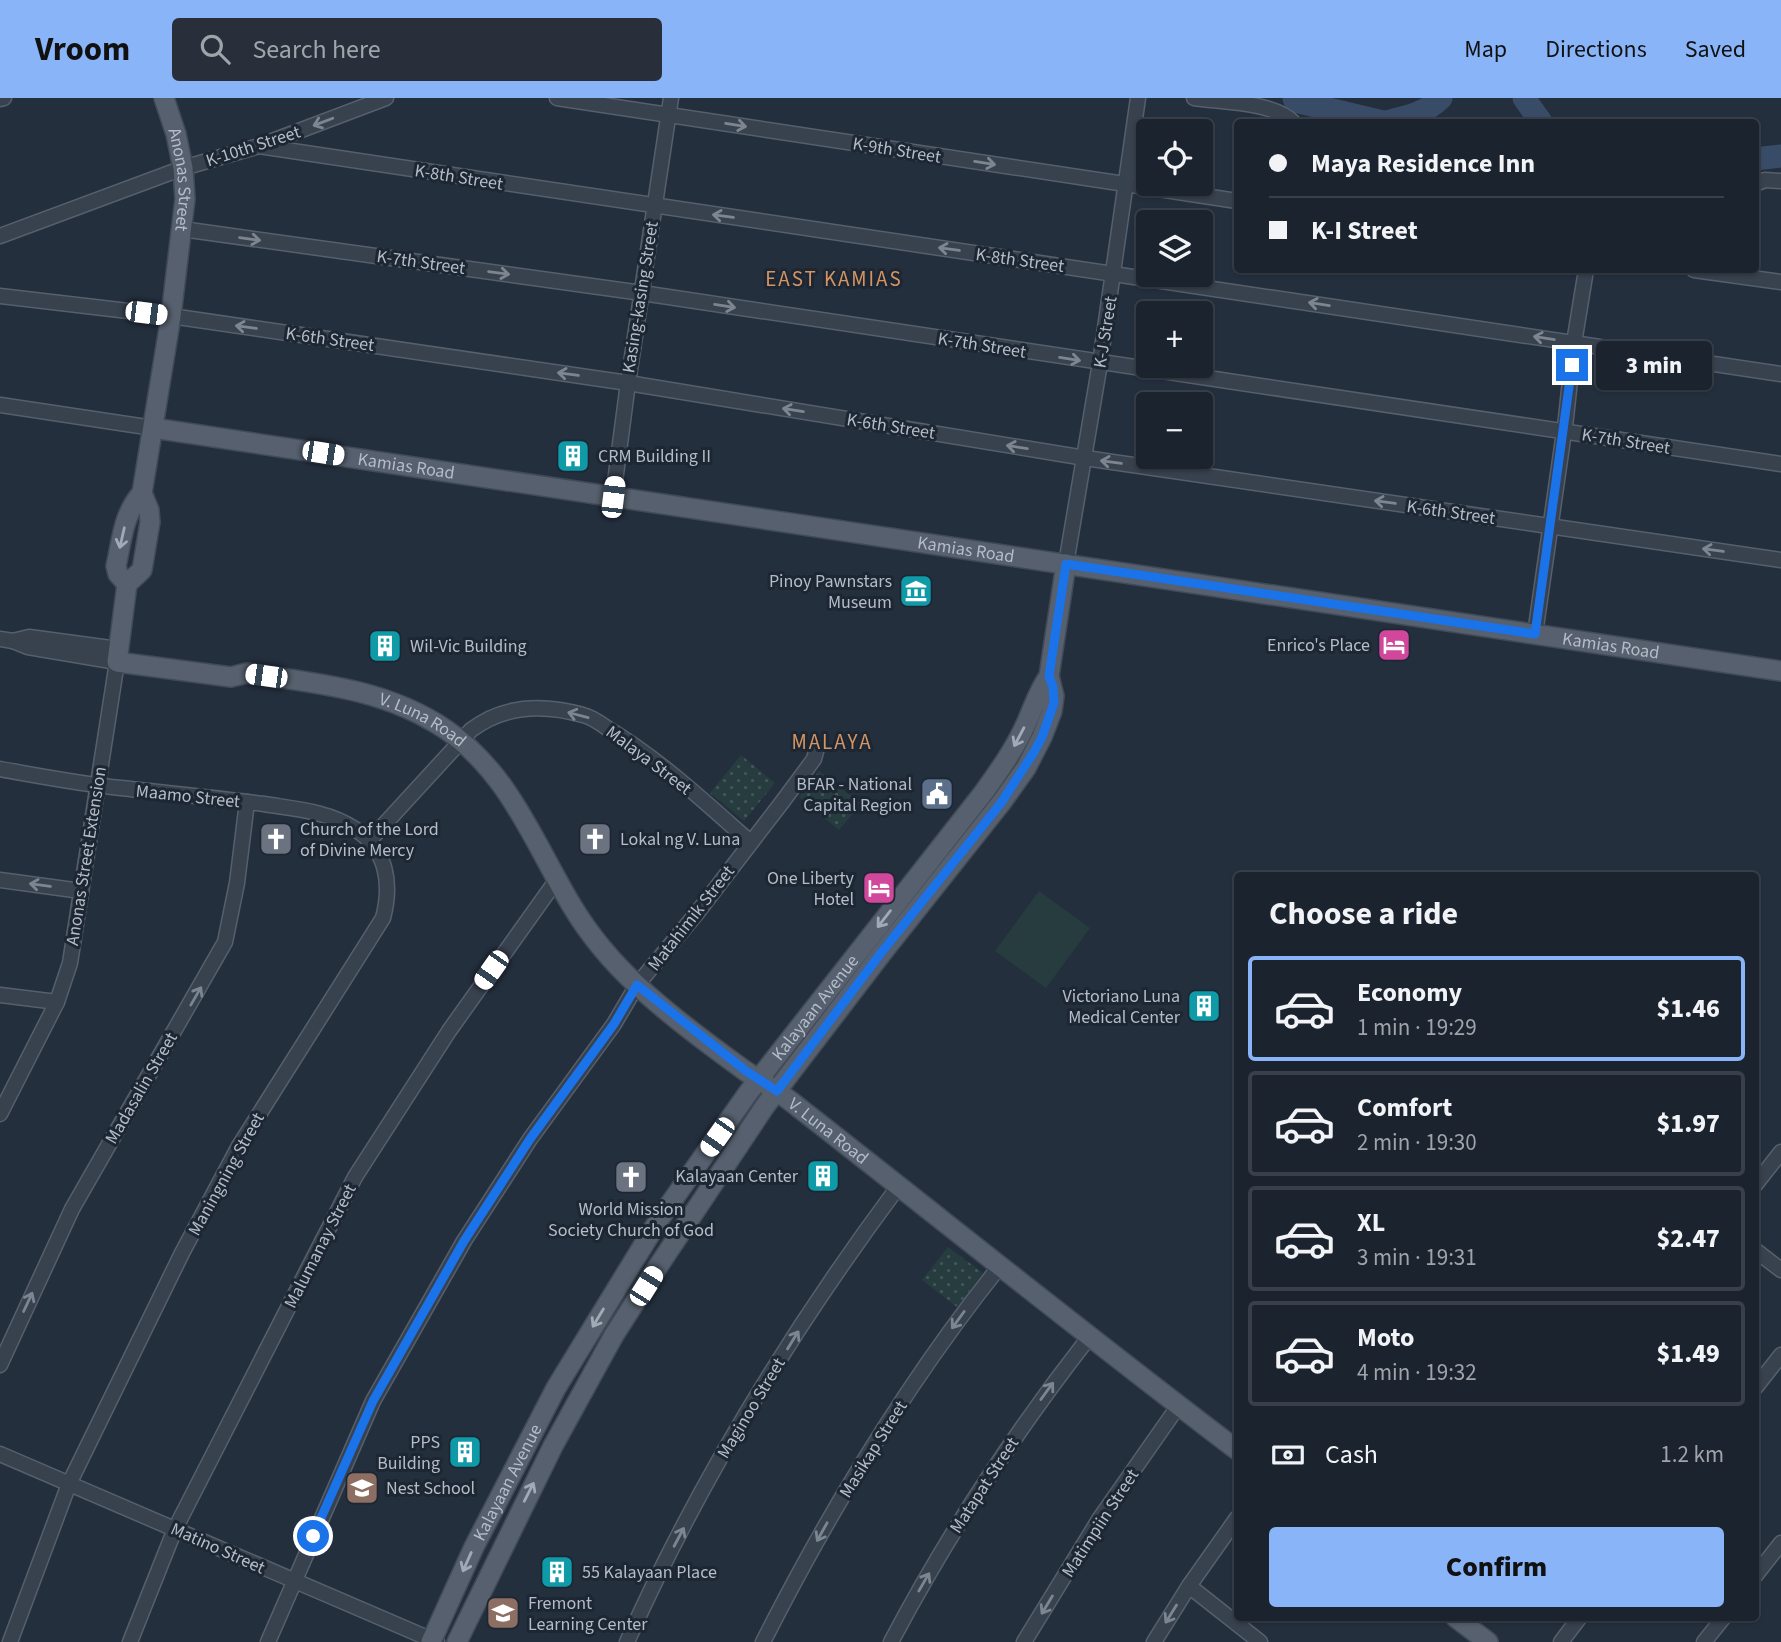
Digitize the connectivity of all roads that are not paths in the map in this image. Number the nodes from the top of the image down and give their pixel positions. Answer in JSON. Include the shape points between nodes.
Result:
{"nodes":[{"id":1,"x":164,"y":98,"type":"edge"},
{"id":2,"x":386,"y":98,"type":"edge"},
{"id":3,"x":557,"y":98,"type":"edge"},
{"id":4,"x":671,"y":98,"type":"edge"},
{"id":5,"x":1138,"y":98,"type":"edge"},
{"id":6,"x":1194,"y":98,"type":"edge"},
{"id":7,"x":669,"y":114,"type":"junction"},
{"id":8,"x":1290,"y":119,"type":"edge"},
{"id":9,"x":259,"y":146,"type":"junction"},
{"id":10,"x":183,"y":168,"type":"junction"},
{"id":11,"x":1781,"y":181,"type":"edge"},
{"id":12,"x":1759,"y":182,"type":"edge"},
{"id":13,"x":1125,"y":185,"type":"junction"},
{"id":14,"x":1234,"y":201,"type":"edge"},
{"id":15,"x":654,"y":206,"type":"junction"},
{"id":16,"x":182,"y":229,"type":"junction"},
{"id":17,"x":0,"y":236,"type":"edge"},
{"id":18,"x":1114,"y":273,"type":"junction"},
{"id":19,"x":1586,"y":273,"type":"edge"},
{"id":20,"x":1716,"y":273,"type":"edge"},
{"id":21,"x":1781,"y":282,"type":"edge"},
{"id":22,"x":642,"y":293,"type":"junction"},
{"id":23,"x":0,"y":296,"type":"edge"},
{"id":24,"x":171,"y":316,"type":"junction"},
{"id":25,"x":1574,"y":343,"type":"junction"},
{"id":26,"x":1100,"y":363,"type":"junction"},
{"id":27,"x":1781,"y":374,"type":"edge"},
{"id":28,"x":628,"y":383,"type":"junction"},
{"id":29,"x":0,"y":405,"type":"edge"},
{"id":30,"x":153,"y":428,"type":"junction"},
{"id":31,"x":1564,"y":431,"type":"junction"},
{"id":32,"x":1085,"y":458,"type":"junction"},
{"id":33,"x":1781,"y":464,"type":"edge"},
{"id":34,"x":613,"y":497,"type":"junction"},
{"id":35,"x":1549,"y":527,"type":"junction"},
{"id":36,"x":1781,"y":560,"type":"edge"},
{"id":37,"x":1066,"y":564,"type":"junction"},
{"id":38,"x":1535,"y":634,"type":"junction"},
{"id":39,"x":6,"y":640,"type":"edge"},
{"id":40,"x":118,"y":656,"type":"junction"},
{"id":41,"x":1781,"y":671,"type":"edge"},
{"id":42,"x":1049,"y":676,"type":"junction"},
{"id":43,"x":460,"y":741,"type":"junction"},
{"id":44,"x":817,"y":748,"type":"dead end"},
{"id":45,"x":0,"y":769,"type":"edge"},
{"id":46,"x":98,"y":784,"type":"junction"},
{"id":47,"x":247,"y":802,"type":"junction"},
{"id":48,"x":370,"y":840,"type":"junction"},
{"id":49,"x":750,"y":842,"type":"junction"},
{"id":50,"x":558,"y":878,"type":"junction"},
{"id":51,"x":0,"y":880,"type":"edge"},
{"id":52,"x":81,"y":891,"type":"junction"},
{"id":53,"x":637,"y":985,"type":"junction"},
{"id":54,"x":0,"y":995,"type":"edge"},
{"id":55,"x":57,"y":1002,"type":"junction"},
{"id":56,"x":760,"y":1079,"type":"junction"},
{"id":57,"x":777,"y":1091,"type":"junction"},
{"id":58,"x":1,"y":1111,"type":"edge"},
{"id":59,"x":1781,"y":1152,"type":"edge"},
{"id":60,"x":1759,"y":1180,"type":"edge"},
{"id":61,"x":898,"y":1187,"type":"junction"},
{"id":62,"x":1759,"y":1253,"type":"edge"},
{"id":63,"x":1000,"y":1266,"type":"junction"},
{"id":64,"x":1781,"y":1270,"type":"edge"},
{"id":65,"x":1090,"y":1336,"type":"junction"},
{"id":66,"x":1781,"y":1355,"type":"edge"},
{"id":67,"x":0,"y":1365,"type":"edge"},
{"id":68,"x":1759,"y":1383,"type":"edge"},
{"id":69,"x":1179,"y":1405,"type":"junction"},
{"id":70,"x":1234,"y":1448,"type":"edge"},
{"id":71,"x":0,"y":1454,"type":"edge"},
{"id":72,"x":69,"y":1484,"type":"junction"},
{"id":73,"x":1234,"y":1522,"type":"edge"},
{"id":74,"x":175,"y":1529,"type":"junction"},
{"id":75,"x":1781,"y":1543,"type":"edge"},
{"id":76,"x":1759,"y":1571,"type":"edge"},
{"id":77,"x":293,"y":1581,"type":"junction"},
{"id":78,"x":1189,"y":1586,"type":"junction"},
{"id":79,"x":1460,"y":1621,"type":"edge"},
{"id":80,"x":1577,"y":1621,"type":"edge"},
{"id":81,"x":1721,"y":1621,"type":"edge"},
{"id":82,"x":433,"y":1641,"type":"edge"},
{"id":83,"x":10,"y":1642,"type":"edge"},
{"id":84,"x":130,"y":1642,"type":"edge"},
{"id":85,"x":268,"y":1642,"type":"edge"},
{"id":86,"x":457,"y":1642,"type":"edge"},
{"id":87,"x":627,"y":1642,"type":"edge"},
{"id":88,"x":763,"y":1642,"type":"edge"},
{"id":89,"x":891,"y":1642,"type":"edge"},
{"id":90,"x":1024,"y":1642,"type":"edge"},
{"id":91,"x":1154,"y":1642,"type":"edge"},
{"id":92,"x":1260,"y":1642,"type":"edge"},
{"id":93,"x":1488,"y":1642,"type":"edge"},
{"id":94,"x":1561,"y":1642,"type":"edge"},
{"id":95,"x":1704,"y":1642,"type":"edge"}],
"edges":[{"from":1,"to":10,"type":"main road","name":"Anonas Street"},
{"from":2,"to":9,"type":"street","name":"K-10th Street","one_way":true},
{"from":3,"to":7,"type":"street","name":"K-9th Street"},
{"from":4,"to":7,"type":"street","name":"Kasing-kasing Street"},
{"from":5,"to":13,"type":"street","name":"K-J Street"},
{"from":6,"to":8,"type":"street","via":[[1271,109]]},
{"from":7,"to":13,"type":"street","name":"K-9th Street","one_way":true},
{"from":7,"to":15,"type":"street","name":"Kasing-kasing Street"},
{"from":9,"to":10,"type":"street","name":"K-10th Street"},
{"from":9,"to":15,"type":"street","name":"K-8th Street"},
{"from":10,"to":16,"type":"main road","name":"Anonas Street"},
{"from":10,"to":17,"type":"street","name":"K-10th Street"},
{"from":11,"to":12,"type":"street"},
{"from":13,"to":14,"type":"street","name":"K-9th Street"},
{"from":13,"to":18,"type":"street","name":"K-J Street"},
{"from":18,"to":15,"type":"street","name":"K-8th Street","one_way":true},
{"from":15,"to":22,"type":"street","name":"Kasing-kasing Street"},
{"from":16,"to":22,"type":"street","name":"K-7th Street","one_way":true},
{"from":16,"to":24,"type":"main road","name":"Anonas Street"},
{"from":25,"to":18,"type":"street","name":"K-8th Street","one_way":true},
{"from":18,"to":26,"type":"street","name":"K-J Street"},
{"from":19,"to":25,"type":"street"},
{"from":20,"to":21,"type":"street"},
{"from":22,"to":26,"type":"street","name":"K-7th Street","one_way":true},
{"from":22,"to":28,"type":"street","name":"Kasing-kasing Street"},
{"from":23,"to":24,"type":"street","name":"K-6th Street"},
{"from":28,"to":24,"type":"street","name":"K-6th Street","one_way":true},
{"from":24,"to":30,"type":"main road","name":"Anonas Street"},
{"from":25,"to":27,"type":"street","name":"K-8th Street"},
{"from":25,"to":31,"type":"street"},
{"from":26,"to":31,"type":"street","name":"K-7th Street"},
{"from":26,"to":32,"type":"street","name":"K-J Street"},
{"from":32,"to":28,"type":"street","name":"K-6th Street","one_way":true},
{"from":28,"to":34,"type":"street","name":"Kasing-kasing Street"},
{"from":29,"to":30,"type":"street"},
{"from":30,"to":34,"type":"main road","name":"Kamias Road"},
{"from":30,"to":40,"type":"main road","name":"Anonas Street Extension","via":[[142,493],[150,522],[142,570],[127,584]]},
{"from":31,"to":33,"type":"street","name":"K-7th Street"},
{"from":31,"to":35,"type":"street"},
{"from":35,"to":32,"type":"street","name":"K-6th Street","one_way":true},
{"from":32,"to":37,"type":"street","name":"K-J Street"},
{"from":34,"to":37,"type":"main road","name":"Kamias Road"},
{"from":36,"to":35,"type":"street","name":"K-6th Street","one_way":true},
{"from":35,"to":38,"type":"street"},
{"from":37,"to":38,"type":"main road","name":"Kamias Road"},
{"from":37,"to":42,"type":"main road","name":"Kalayaan Avenue"},
{"from":38,"to":41,"type":"main road","name":"Kamias Road"},
{"from":39,"to":40,"type":"street","via":[[28,647]]},
{"from":40,"to":43,"type":"main road","name":"V. Luna Road","via":[[231,677],[247,673],[362,691],[410,710]]},
{"from":40,"to":46,"type":"street","name":"Anonas Street Extension"},
{"from":42,"to":56,"type":"main road","name":"Kalayaan Avenue","one_way":true,"via":[[1010,754],[984,793]]},
{"from":42,"to":57,"type":"main road","name":"Kalayaan Avenue","via":[[1052,711],[1026,768]]},
{"from":43,"to":48,"type":"street"},
{"from":49,"to":43,"type":"street","name":"Malaya Street","one_way":true,"via":[[625,738],[586,715],[544,707],[518,709],[483,721]]},
{"from":43,"to":50,"type":"main road","name":"V. Luna Road","via":[[514,801]]},
{"from":44,"to":49,"type":"street","name":"Matahimik Street","via":[[814,759]]},
{"from":45,"to":46,"type":"street","name":"Maamo Street"},
{"from":46,"to":47,"type":"street","name":"Maamo Street"},
{"from":46,"to":52,"type":"street","name":"Anonas Street Extension"},
{"from":47,"to":48,"type":"street","name":"Maamo Street","via":[[327,815]]},
{"from":67,"to":47,"type":"street","name":"Madasalin Street","one_way":true,"via":[[72,1209],[225,942]]},
{"from":48,"to":72,"type":"street","name":"Maningning Street","via":[[386,872],[383,918],[239,1146]]},
{"from":49,"to":53,"type":"street","name":"Matahimik Street"},
{"from":50,"to":53,"type":"main road","name":"V. Luna Road","via":[[586,929]]},
{"from":50,"to":74,"type":"street","name":"Malumanay Street","via":[[449,1031],[355,1177]]},
{"from":52,"to":51,"type":"street","one_way":true},
{"from":52,"to":55,"type":"street","name":"Anonas Street Extension","via":[[70,963]]},
{"from":53,"to":56,"type":"main road","name":"V. Luna Road"},
{"from":53,"to":77,"type":"street","name":"Matahimik Street","via":[[464,1241],[373,1401]]},
{"from":54,"to":55,"type":"street"},
{"from":55,"to":58,"type":"street","name":"Anonas Street Extension"},
{"from":56,"to":57,"type":"main road","name":"V. Luna Road"},
{"from":56,"to":82,"type":"main road","name":"Kalayaan Avenue","one_way":true,"via":[[660,1218],[570,1364],[479,1536]]},
{"from":57,"to":61,"type":"main road","name":"V. Luna Road"},
{"from":86,"to":57,"type":"main road","name":"Kalayaan Avenue","one_way":true,"via":[[532,1486],[614,1335]]},
{"from":59,"to":60,"type":"street"},
{"from":61,"to":63,"type":"main road","name":"V. Luna Road"},
{"from":87,"to":61,"type":"street","name":"Maginoo Street","one_way":true,"via":[[674,1545],[764,1384]]},
{"from":62,"to":64,"type":"street"},
{"from":63,"to":65,"type":"main road","name":"V. Luna Road"},
{"from":63,"to":88,"type":"street","name":"Masikap Street","one_way":true,"via":[[887,1424]]},
{"from":65,"to":69,"type":"main road","name":"V. Luna Road"},
{"from":89,"to":65,"type":"street","name":"Matapat Street","one_way":true,"via":[[976,1495]]},
{"from":66,"to":68,"type":"street"},
{"from":69,"to":70,"type":"main road","name":"V. Luna Road"},
{"from":69,"to":90,"type":"street","name":"Matimpiin Street","one_way":true,"via":[[1100,1518]]},
{"from":71,"to":72,"type":"street","name":"Matino Street"},
{"from":72,"to":74,"type":"street","name":"Matino Street"},
{"from":72,"to":83,"type":"street","name":"Maningning Street"},
{"from":73,"to":78,"type":"street"},
{"from":74,"to":77,"type":"street","name":"Matino Street"},
{"from":74,"to":84,"type":"street","name":"Malumanay Street"},
{"from":75,"to":76,"type":"street"},
{"from":77,"to":82,"type":"street","name":"Matino Street"},
{"from":77,"to":85,"type":"street","name":"Matahimik Street"},
{"from":78,"to":91,"type":"street","one_way":true},
{"from":78,"to":92,"type":"street"},
{"from":79,"to":93,"type":"main road"},
{"from":80,"to":94,"type":"street"},
{"from":81,"to":95,"type":"street"}]}
